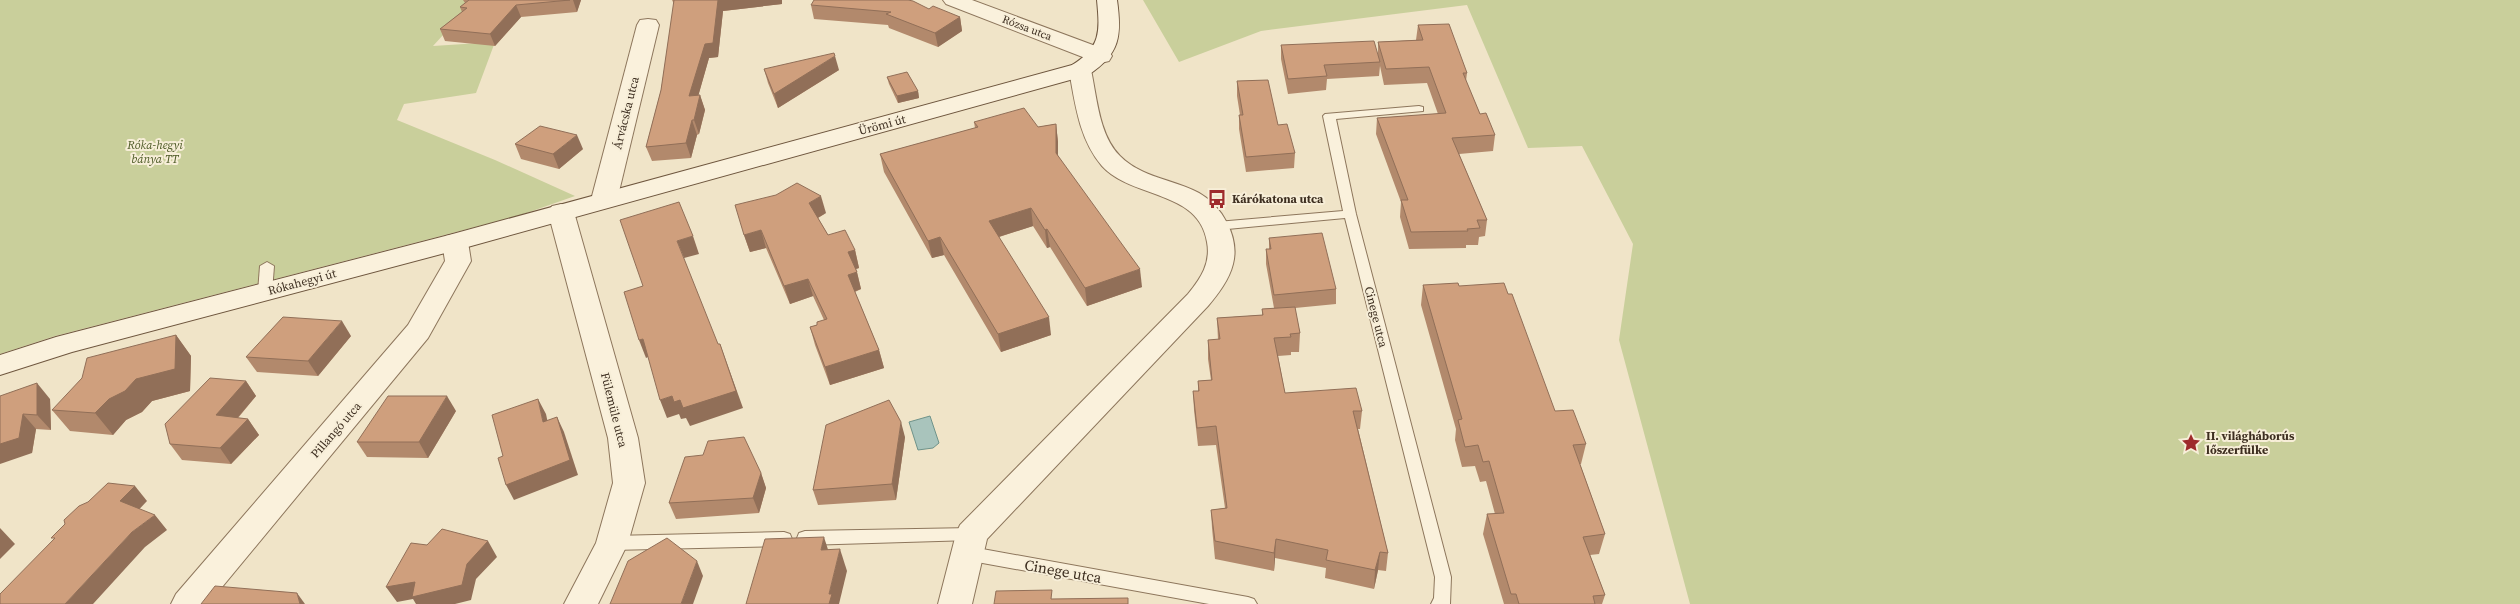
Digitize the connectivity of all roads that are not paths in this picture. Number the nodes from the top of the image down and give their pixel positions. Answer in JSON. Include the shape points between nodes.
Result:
{"nodes":[{"id":1,"x":953,"y":0,"type":"edge"},
{"id":2,"x":1106,"y":0,"type":"edge"},
{"id":3,"x":648,"y":25,"type":"dead end"},
{"id":4,"x":1091,"y":63,"type":"junction"},
{"id":5,"x":1419,"y":109,"type":"dead end"},
{"id":6,"x":604,"y":200,"type":"junction"},
{"id":7,"x":561,"y":212,"type":"junction"},
{"id":8,"x":1350,"y":214,"type":"junction"},
{"id":9,"x":1217,"y":226,"type":"junction"},
{"id":10,"x":455,"y":242,"type":"junction"},
{"id":11,"x":0,"y":365,"type":"edge"},
{"id":12,"x":612,"y":543,"type":"junction"},
{"id":13,"x":969,"y":544,"type":"junction"},
{"id":14,"x":188,"y":604,"type":"edge"},
{"id":15,"x":581,"y":604,"type":"edge"},
{"id":16,"x":955,"y":604,"type":"edge"},
{"id":17,"x":1248,"y":604,"type":"edge"},
{"id":18,"x":1440,"y":604,"type":"edge"}],
"edges":[{"from":1,"to":4,"type":"street","name":"Rózsa utca"},
{"from":2,"to":4,"type":"street","via":[[1108,38]]},
{"from":3,"to":6,"type":"street","name":"Árvácska utca"},
{"from":4,"to":6,"type":"street","name":"Ürömi út"},
{"from":4,"to":9,"type":"street","via":[[1094,128],[1110,161],[1136,181],[1193,199],[1204,206]]},
{"from":5,"to":8,"type":"lane","name":"Cinege utca","via":[[1329,116]]},
{"from":6,"to":7,"type":"street","name":"Rókahegyi út"},
{"from":7,"to":10,"type":"street","name":"Rókahegyi út"},
{"from":7,"to":12,"type":"street","name":"Fülemüle utca","via":[[623,438],[629,482]]},
{"from":8,"to":9,"type":"lane"},
{"from":8,"to":18,"type":"lane","name":"Cinege utca","via":[[1443,577],[1443,600]]},
{"from":9,"to":13,"type":"street","via":[[1222,260],[1216,278]]},
{"from":10,"to":11,"type":"street","name":"Rókahegyi út","via":[[266,279]]},
{"from":10,"to":14,"type":"street","name":"Pillangó utca","via":[[458,261],[418,331]]},
{"from":12,"to":13,"type":"lane","name":"Cinege utca"},
{"from":12,"to":15,"type":"street","name":"Fülemüle utca"},
{"from":13,"to":16,"type":"street"},
{"from":13,"to":17,"type":"lane","name":"Cinege utca"}]}
